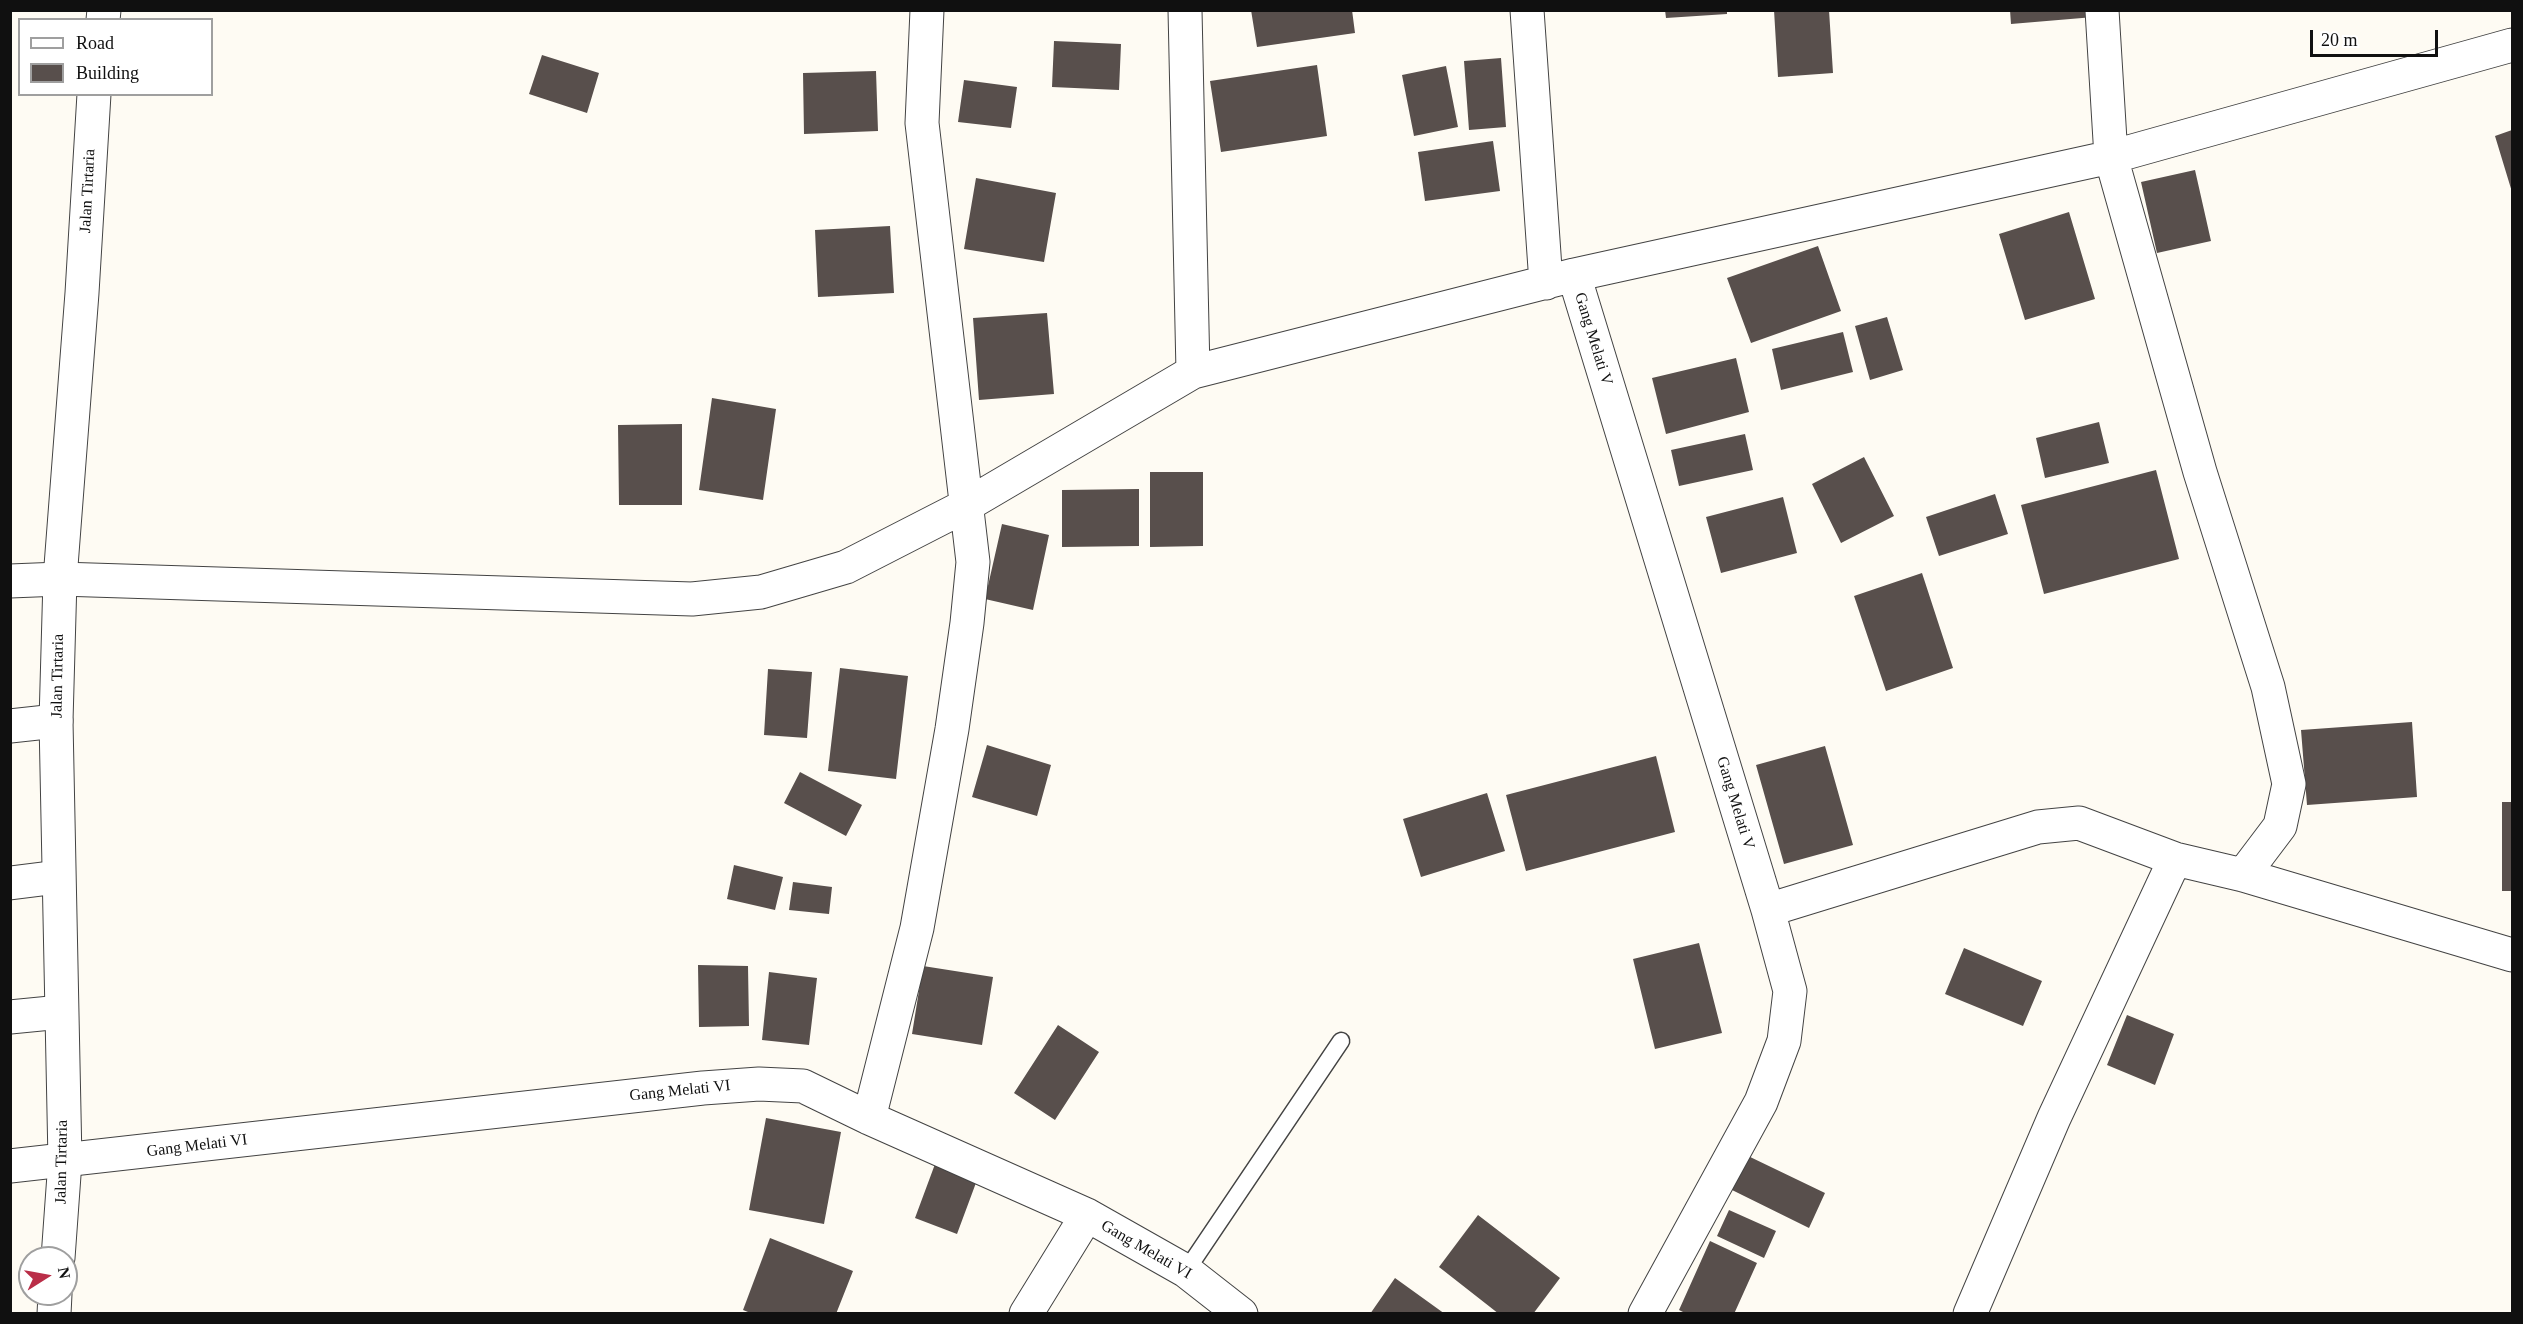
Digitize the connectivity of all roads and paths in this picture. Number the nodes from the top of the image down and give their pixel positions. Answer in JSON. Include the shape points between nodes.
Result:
{"nodes":[{"id":1,"x":927,"y":10,"type":"edge"},
{"id":2,"x":1185,"y":10,"type":"edge"},
{"id":3,"x":1527,"y":10,"type":"edge"},
{"id":4,"x":2102,"y":10,"type":"edge"},
{"id":5,"x":2512,"y":45,"type":"edge"},
{"id":6,"x":94,"y":96,"type":"edge"},
{"id":7,"x":2111,"y":157,"type":"junction"},
{"id":8,"x":1560,"y":279,"type":"junction"},
{"id":9,"x":1193,"y":372,"type":"junction"},
{"id":10,"x":965,"y":506,"type":"junction"},
{"id":11,"x":60,"y":579,"type":"junction"},
{"id":12,"x":10,"y":581,"type":"edge"},
{"id":13,"x":56,"y":721,"type":"junction"},
{"id":14,"x":10,"y":726,"type":"edge"},
{"id":15,"x":2175,"y":859,"type":"junction"},
{"id":16,"x":2243,"y":875,"type":"junction"},
{"id":17,"x":58,"y":877,"type":"junction"},
{"id":18,"x":10,"y":883,"type":"edge"},
{"id":19,"x":1768,"y":910,"type":"junction"},
{"id":20,"x":2512,"y":955,"type":"edge"},
{"id":21,"x":61,"y":1012,"type":"junction"},
{"id":22,"x":10,"y":1017,"type":"edge"},
{"id":23,"x":1341,"y":1041,"type":"dead end"},
{"id":24,"x":869,"y":1118,"type":"junction"},
{"id":25,"x":65,"y":1161,"type":"junction"},
{"id":26,"x":10,"y":1167,"type":"edge"},
{"id":27,"x":1087,"y":1215,"type":"junction"},
{"id":28,"x":59,"y":1246,"type":"edge"},
{"id":29,"x":1186,"y":1271,"type":"junction"},
{"id":30,"x":1026,"y":1314,"type":"edge"},
{"id":31,"x":1241,"y":1314,"type":"edge"},
{"id":32,"x":1645,"y":1314,"type":"edge"},
{"id":33,"x":1970,"y":1314,"type":"edge"}],
"edges":[{"from":1,"to":10,"type":"street","via":[[922,123]]},
{"from":2,"to":9,"type":"street"},
{"from":3,"to":8,"type":"street","name":"Gang Melati V"},
{"from":4,"to":7,"type":"street"},
{"from":5,"to":7,"type":"street"},
{"from":6,"to":11,"type":"street","name":"Jalan Tirtaria"},
{"from":7,"to":8,"type":"street"},
{"from":7,"to":16,"type":"street","via":[[2199,472],[2268,687],[2289,784],[2280,825]]},
{"from":8,"to":9,"type":"street"},
{"from":8,"to":19,"type":"street","name":"Gang Melati V"},
{"from":9,"to":10,"type":"street"},
{"from":10,"to":11,"type":"street","via":[[846,567],[761,592],[692,599]]},
{"from":10,"to":24,"type":"street","via":[[973,562],[952,729],[917,928]]},
{"from":11,"to":12,"type":"street"},
{"from":11,"to":13,"type":"street","name":"Jalan Tirtaria"},
{"from":13,"to":14,"type":"street"},
{"from":13,"to":17,"type":"street","name":"Jalan Tirtaria"},
{"from":15,"to":16,"type":"street"},
{"from":15,"to":19,"type":"street","via":[[2079,823],[2038,827]]},
{"from":15,"to":33,"type":"street","via":[[2054,1118]]},
{"from":16,"to":20,"type":"street"},
{"from":17,"to":18,"type":"street"},
{"from":17,"to":21,"type":"street","name":"Jalan Tirtaria"},
{"from":19,"to":32,"type":"street","name":"Gang Melati V","via":[[1790,991],[1784,1041],[1761,1102]]},
{"from":21,"to":22,"type":"street"},
{"from":21,"to":25,"type":"street","name":"Jalan Tirtaria"},
{"from":23,"to":29,"type":"lane"},
{"from":24,"to":25,"type":"street","name":"Gang Melati VI","via":[[803,1086],[759,1084]]},
{"from":24,"to":27,"type":"street","name":"Gang Melati VI"},
{"from":25,"to":26,"type":"street","name":"Gang Melati VI"},
{"from":25,"to":28,"type":"street","name":"Jalan Tirtaria"},
{"from":27,"to":29,"type":"street","name":"Gang Melati VI"},
{"from":27,"to":30,"type":"street"},
{"from":29,"to":31,"type":"street","name":"Gang Melati VI"}]}
